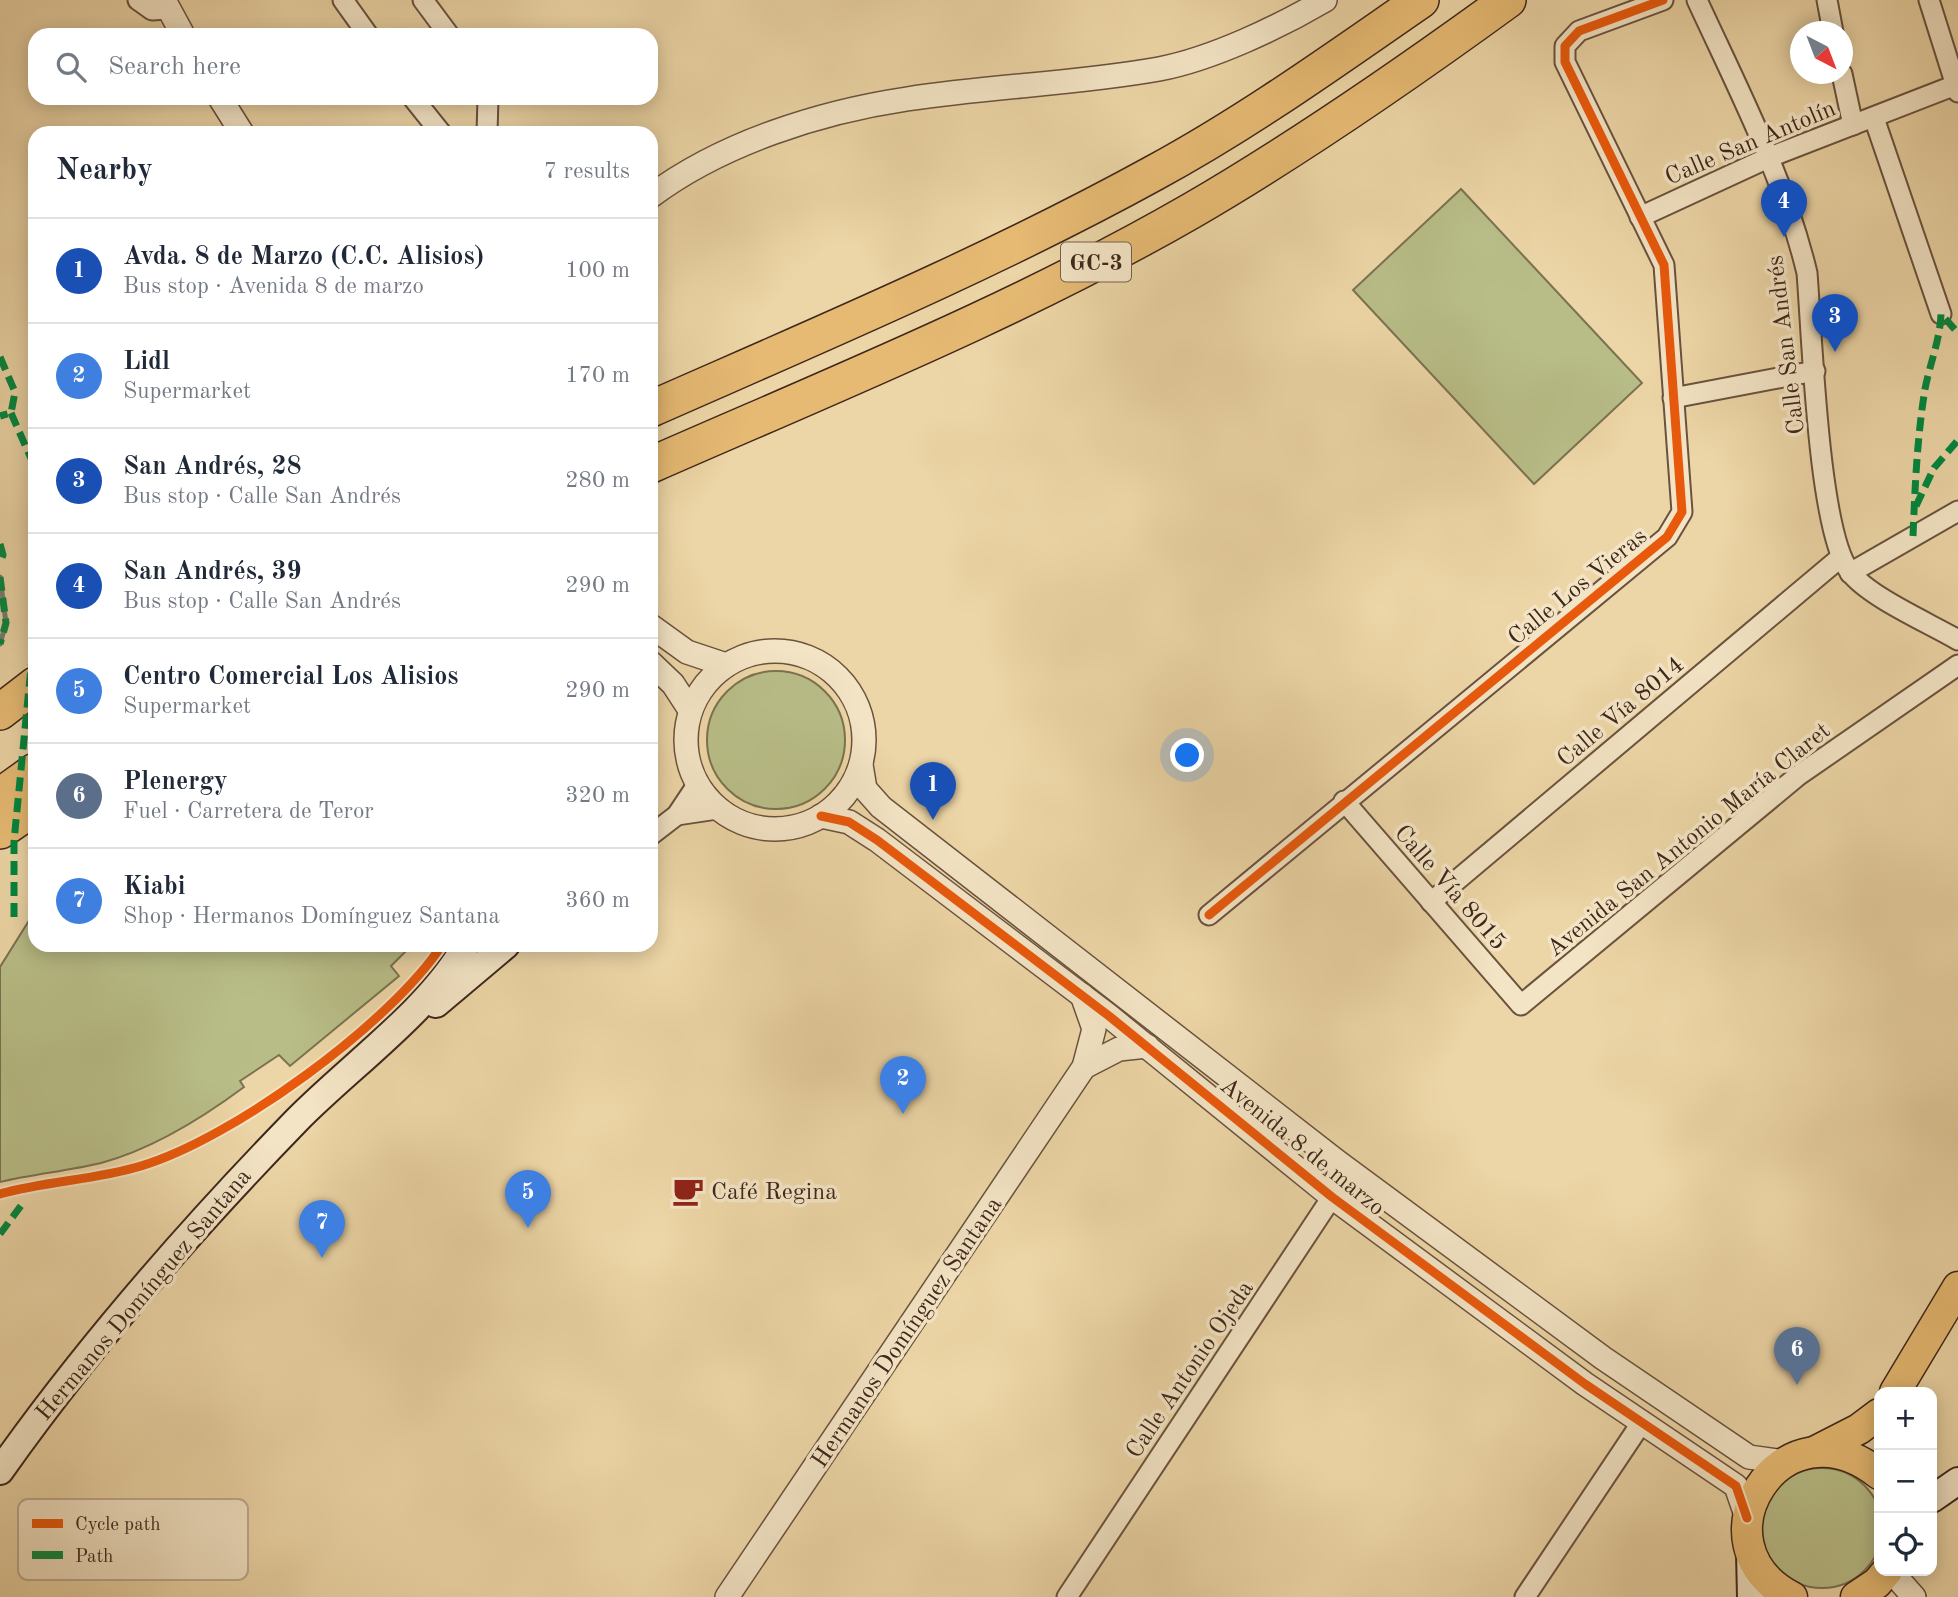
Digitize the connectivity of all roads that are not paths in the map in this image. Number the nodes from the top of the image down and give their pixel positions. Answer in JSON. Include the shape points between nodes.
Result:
{"nodes":[{"id":1,"x":138,"y":0,"type":"edge"},
{"id":2,"x":343,"y":0,"type":"edge"},
{"id":3,"x":423,"y":0,"type":"edge"},
{"id":4,"x":1325,"y":0,"type":"edge"},
{"id":5,"x":1421,"y":0,"type":"edge"},
{"id":6,"x":1508,"y":0,"type":"edge"},
{"id":7,"x":1663,"y":0,"type":"edge"},
{"id":8,"x":1697,"y":0,"type":"edge"},
{"id":9,"x":1827,"y":0,"type":"edge"},
{"id":10,"x":1929,"y":0,"type":"edge"},
{"id":11,"x":166,"y":5,"type":"edge"},
{"id":12,"x":1831,"y":21,"type":"edge"},
{"id":13,"x":179,"y":28,"type":"edge"},
{"id":14,"x":363,"y":28,"type":"edge"},
{"id":15,"x":444,"y":28,"type":"edge"},
{"id":16,"x":1844,"y":84,"type":"edge"},
{"id":17,"x":1957,"y":87,"type":"edge"},
{"id":18,"x":224,"y":105,"type":"edge"},
{"id":19,"x":419,"y":105,"type":"edge"},
{"id":20,"x":488,"y":105,"type":"edge"},
{"id":21,"x":1874,"y":118,"type":"junction"},
{"id":22,"x":1853,"y":125,"type":"junction"},
{"id":23,"x":238,"y":126,"type":"edge"},
{"id":24,"x":435,"y":126,"type":"edge"},
{"id":25,"x":487,"y":126,"type":"edge"},
{"id":26,"x":1770,"y":157,"type":"junction"},
{"id":27,"x":658,"y":192,"type":"edge"},
{"id":28,"x":1640,"y":217,"type":"junction"},
{"id":29,"x":1941,"y":314,"type":"dead end"},
{"id":30,"x":1815,"y":371,"type":"junction"},
{"id":31,"x":1673,"y":398,"type":"junction"},
{"id":32,"x":658,"y":406,"type":"edge"},
{"id":33,"x":658,"y":462,"type":"edge"},
{"id":34,"x":1958,"y":511,"type":"edge"},
{"id":35,"x":1846,"y":565,"type":"junction"},
{"id":36,"x":658,"y":631,"type":"edge"},
{"id":37,"x":1958,"y":640,"type":"edge"},
{"id":38,"x":726,"y":665,"type":"junction"},
{"id":39,"x":1958,"y":665,"type":"edge"},
{"id":40,"x":658,"y":670,"type":"edge"},
{"id":41,"x":658,"y":686,"type":"edge"},
{"id":42,"x":28,"y":690,"type":"edge"},
{"id":43,"x":0,"y":712,"type":"edge"},
{"id":44,"x":28,"y":715,"type":"edge"},
{"id":45,"x":689,"y":715,"type":"junction"},
{"id":46,"x":0,"y":735,"type":"edge"},
{"id":47,"x":861,"y":765,"type":"junction"},
{"id":48,"x":28,"y":776,"type":"edge"},
{"id":49,"x":697,"y":785,"type":"junction"},
{"id":50,"x":0,"y":796,"type":"edge"},
{"id":51,"x":1344,"y":802,"type":"junction"},
{"id":52,"x":718,"y":809,"type":"junction"},
{"id":53,"x":28,"y":812,"type":"edge"},
{"id":54,"x":677,"y":815,"type":"junction"},
{"id":55,"x":821,"y":816,"type":"junction"},
{"id":56,"x":658,"y":830,"type":"edge"},
{"id":57,"x":0,"y":831,"type":"edge"},
{"id":58,"x":1431,"y":902,"type":"junction"},
{"id":59,"x":1209,"y":915,"type":"dead end"},
{"id":60,"x":461,"y":952,"type":"edge"},
{"id":61,"x":498,"y":952,"type":"edge"},
{"id":62,"x":1082,"y":995,"type":"junction"},
{"id":63,"x":1521,"y":1005,"type":"joint"},
{"id":64,"x":385,"y":1038,"type":"junction"},
{"id":65,"x":1147,"y":1046,"type":"junction"},
{"id":66,"x":1084,"y":1067,"type":"junction"},
{"id":67,"x":1339,"y":1163,"type":"junction"},
{"id":68,"x":1332,"y":1197,"type":"junction"},
{"id":69,"x":1958,"y":1287,"type":"edge"},
{"id":70,"x":1898,"y":1387,"type":"edge"},
{"id":71,"x":1874,"y":1418,"type":"edge"},
{"id":72,"x":1642,"y":1422,"type":"junction"},
{"id":73,"x":1816,"y":1451,"type":"junction"},
{"id":74,"x":1784,"y":1462,"type":"junction"},
{"id":75,"x":1874,"y":1470,"type":"edge"},
{"id":76,"x":0,"y":1471,"type":"edge"},
{"id":77,"x":1958,"y":1479,"type":"edge"},
{"id":78,"x":1937,"y":1485,"type":"edge"},
{"id":79,"x":1937,"y":1495,"type":"edge"},
{"id":80,"x":1747,"y":1518,"type":"junction"},
{"id":81,"x":1750,"y":1552,"type":"junction"},
{"id":82,"x":1884,"y":1576,"type":"edge"},
{"id":83,"x":1894,"y":1576,"type":"edge"},
{"id":84,"x":727,"y":1597,"type":"edge"},
{"id":85,"x":1067,"y":1597,"type":"edge"},
{"id":86,"x":1525,"y":1597,"type":"edge"},
{"id":87,"x":1751,"y":1597,"type":"edge"},
{"id":88,"x":1792,"y":1597,"type":"edge"},
{"id":89,"x":1856,"y":1597,"type":"edge"},
{"id":90,"x":1914,"y":1597,"type":"edge"}],
"edges":[{"from":1,"to":11,"type":"street","via":[[152,10]]},
{"from":2,"to":14,"type":"street"},
{"from":3,"to":15,"type":"street"},
{"from":4,"to":27,"type":"street","via":[[1289,21],[1161,68],[904,99],[774,133],[706,163]]},
{"from":5,"to":32,"type":"highway","number":"GC-3","via":[[1285,94],[1145,178],[1020,244]]},
{"from":6,"to":33,"type":"highway","number":"GC-3","via":[[1319,132],[1191,211],[1038,292]]},
{"from":7,"to":28,"type":"street","name":"Calle Los Vieras","via":[[1579,31],[1565,46],[1565,62]]},
{"from":8,"to":26,"type":"street","name":"Calle San Andrés"},
{"from":9,"to":12,"type":"street"},
{"from":10,"to":17,"type":"street"},
{"from":11,"to":13,"type":"street"},
{"from":16,"to":22,"type":"street"},
{"from":17,"to":21,"type":"street","name":"Calle San Antolín"},
{"from":18,"to":23,"type":"street"},
{"from":19,"to":24,"type":"street"},
{"from":20,"to":25,"type":"street"},
{"from":21,"to":22,"type":"street","name":"Calle San Antolín"},
{"from":21,"to":29,"type":"street"},
{"from":22,"to":26,"type":"street","name":"Calle San Antolín"},
{"from":26,"to":28,"type":"street","name":"Calle San Antolín"},
{"from":26,"to":30,"type":"street","name":"Calle San Andrés","via":[[1807,273]]},
{"from":28,"to":31,"type":"street","name":"Calle Los Vieras","via":[[1664,265]]},
{"from":30,"to":31,"type":"street"},
{"from":30,"to":35,"type":"street","name":"Calle San Andrés","via":[[1827,502]]},
{"from":31,"to":51,"type":"street","name":"Calle Los Vieras","via":[[1682,512],[1667,537]]},
{"from":34,"to":35,"type":"street","name":"Calle Vía 8014"},
{"from":35,"to":37,"type":"street","via":[[1870,590]]},
{"from":35,"to":58,"type":"street","name":"Calle Vía 8014"},
{"from":36,"to":38,"type":"street","via":[[687,652]]},
{"from":38,"to":45,"type":"street","via":[[705,685]]},
{"from":38,"to":47,"type":"street","via":[[754,653],[785,651],[815,660],[840,678],[857,704],[864,734]]},
{"from":39,"to":63,"type":"street","name":"Avenida San Antonio María Claret","via":[[1799,775]]},
{"from":40,"to":45,"type":"street","via":[[673,684]]},
{"from":41,"to":45,"type":"street"},
{"from":42,"to":43,"type":"highway"},
{"from":44,"to":46,"type":"highway"},
{"from":45,"to":49,"type":"street","via":[[687,752]]},
{"from":47,"to":55,"type":"street","via":[[839,803]]},
{"from":47,"to":67,"type":"street","name":"Avenida 8 de marzo","via":[[865,789],[881,807]]},
{"from":48,"to":50,"type":"highway"},
{"from":49,"to":52,"type":"street"},
{"from":49,"to":54,"type":"street"},
{"from":51,"to":58,"type":"street","name":"Calle Vía 8015"},
{"from":51,"to":59,"type":"street","name":"Calle Los Vieras"},
{"from":52,"to":54,"type":"street"},
{"from":52,"to":55,"type":"street","via":[[741,823],[768,830],[796,827]]},
{"from":53,"to":57,"type":"highway"},
{"from":54,"to":56,"type":"street"},
{"from":55,"to":62,"type":"street","name":"Avenida 8 de marzo","via":[[849,822],[877,839]]},
{"from":58,"to":63,"type":"street","name":"Calle Vía 8015"},
{"from":60,"to":64,"type":"main road"},
{"from":61,"to":64,"type":"main road","via":[[421,1016]]},
{"from":62,"to":65,"type":"street","name":"Avenida 8 de marzo"},
{"from":62,"to":66,"type":"street","name":"Hermanos Domínguez Santana","via":[[1094,1029]]},
{"from":64,"to":76,"type":"main road","name":"Hermanos Domínguez Santana","via":[[312,1104],[205,1215],[56,1392]]},
{"from":65,"to":66,"type":"street","name":"Hermanos Domínguez Santana","via":[[1119,1049]]},
{"from":65,"to":68,"type":"street","name":"Avenida 8 de marzo"},
{"from":66,"to":84,"type":"street","name":"Hermanos Domínguez Santana"},
{"from":67,"to":68,"type":"street","name":"Calle Antonio Ojeda"},
{"from":67,"to":74,"type":"street","name":"Avenida 8 de marzo","via":[[1641,1385],[1749,1457]]},
{"from":68,"to":72,"type":"street","name":"Avenida 8 de marzo"},
{"from":68,"to":85,"type":"street","name":"Calle Antonio Ojeda"},
{"from":69,"to":70,"type":"main road"},
{"from":71,"to":73,"type":"main road"},
{"from":72,"to":80,"type":"street","name":"Avenida 8 de marzo","via":[[1735,1486]]},
{"from":72,"to":86,"type":"street"},
{"from":73,"to":74,"type":"main road"},
{"from":73,"to":75,"type":"main road","via":[[1839,1452]]},
{"from":74,"to":80,"type":"main road","via":[[1766,1477]]},
{"from":77,"to":78,"type":"main road"},
{"from":77,"to":79,"type":"main road"},
{"from":80,"to":81,"type":"main road"},
{"from":81,"to":87,"type":"main road"},
{"from":81,"to":88,"type":"main road","via":[[1761,1573]]},
{"from":82,"to":89,"type":"main road"},
{"from":83,"to":90,"type":"street"}]}
